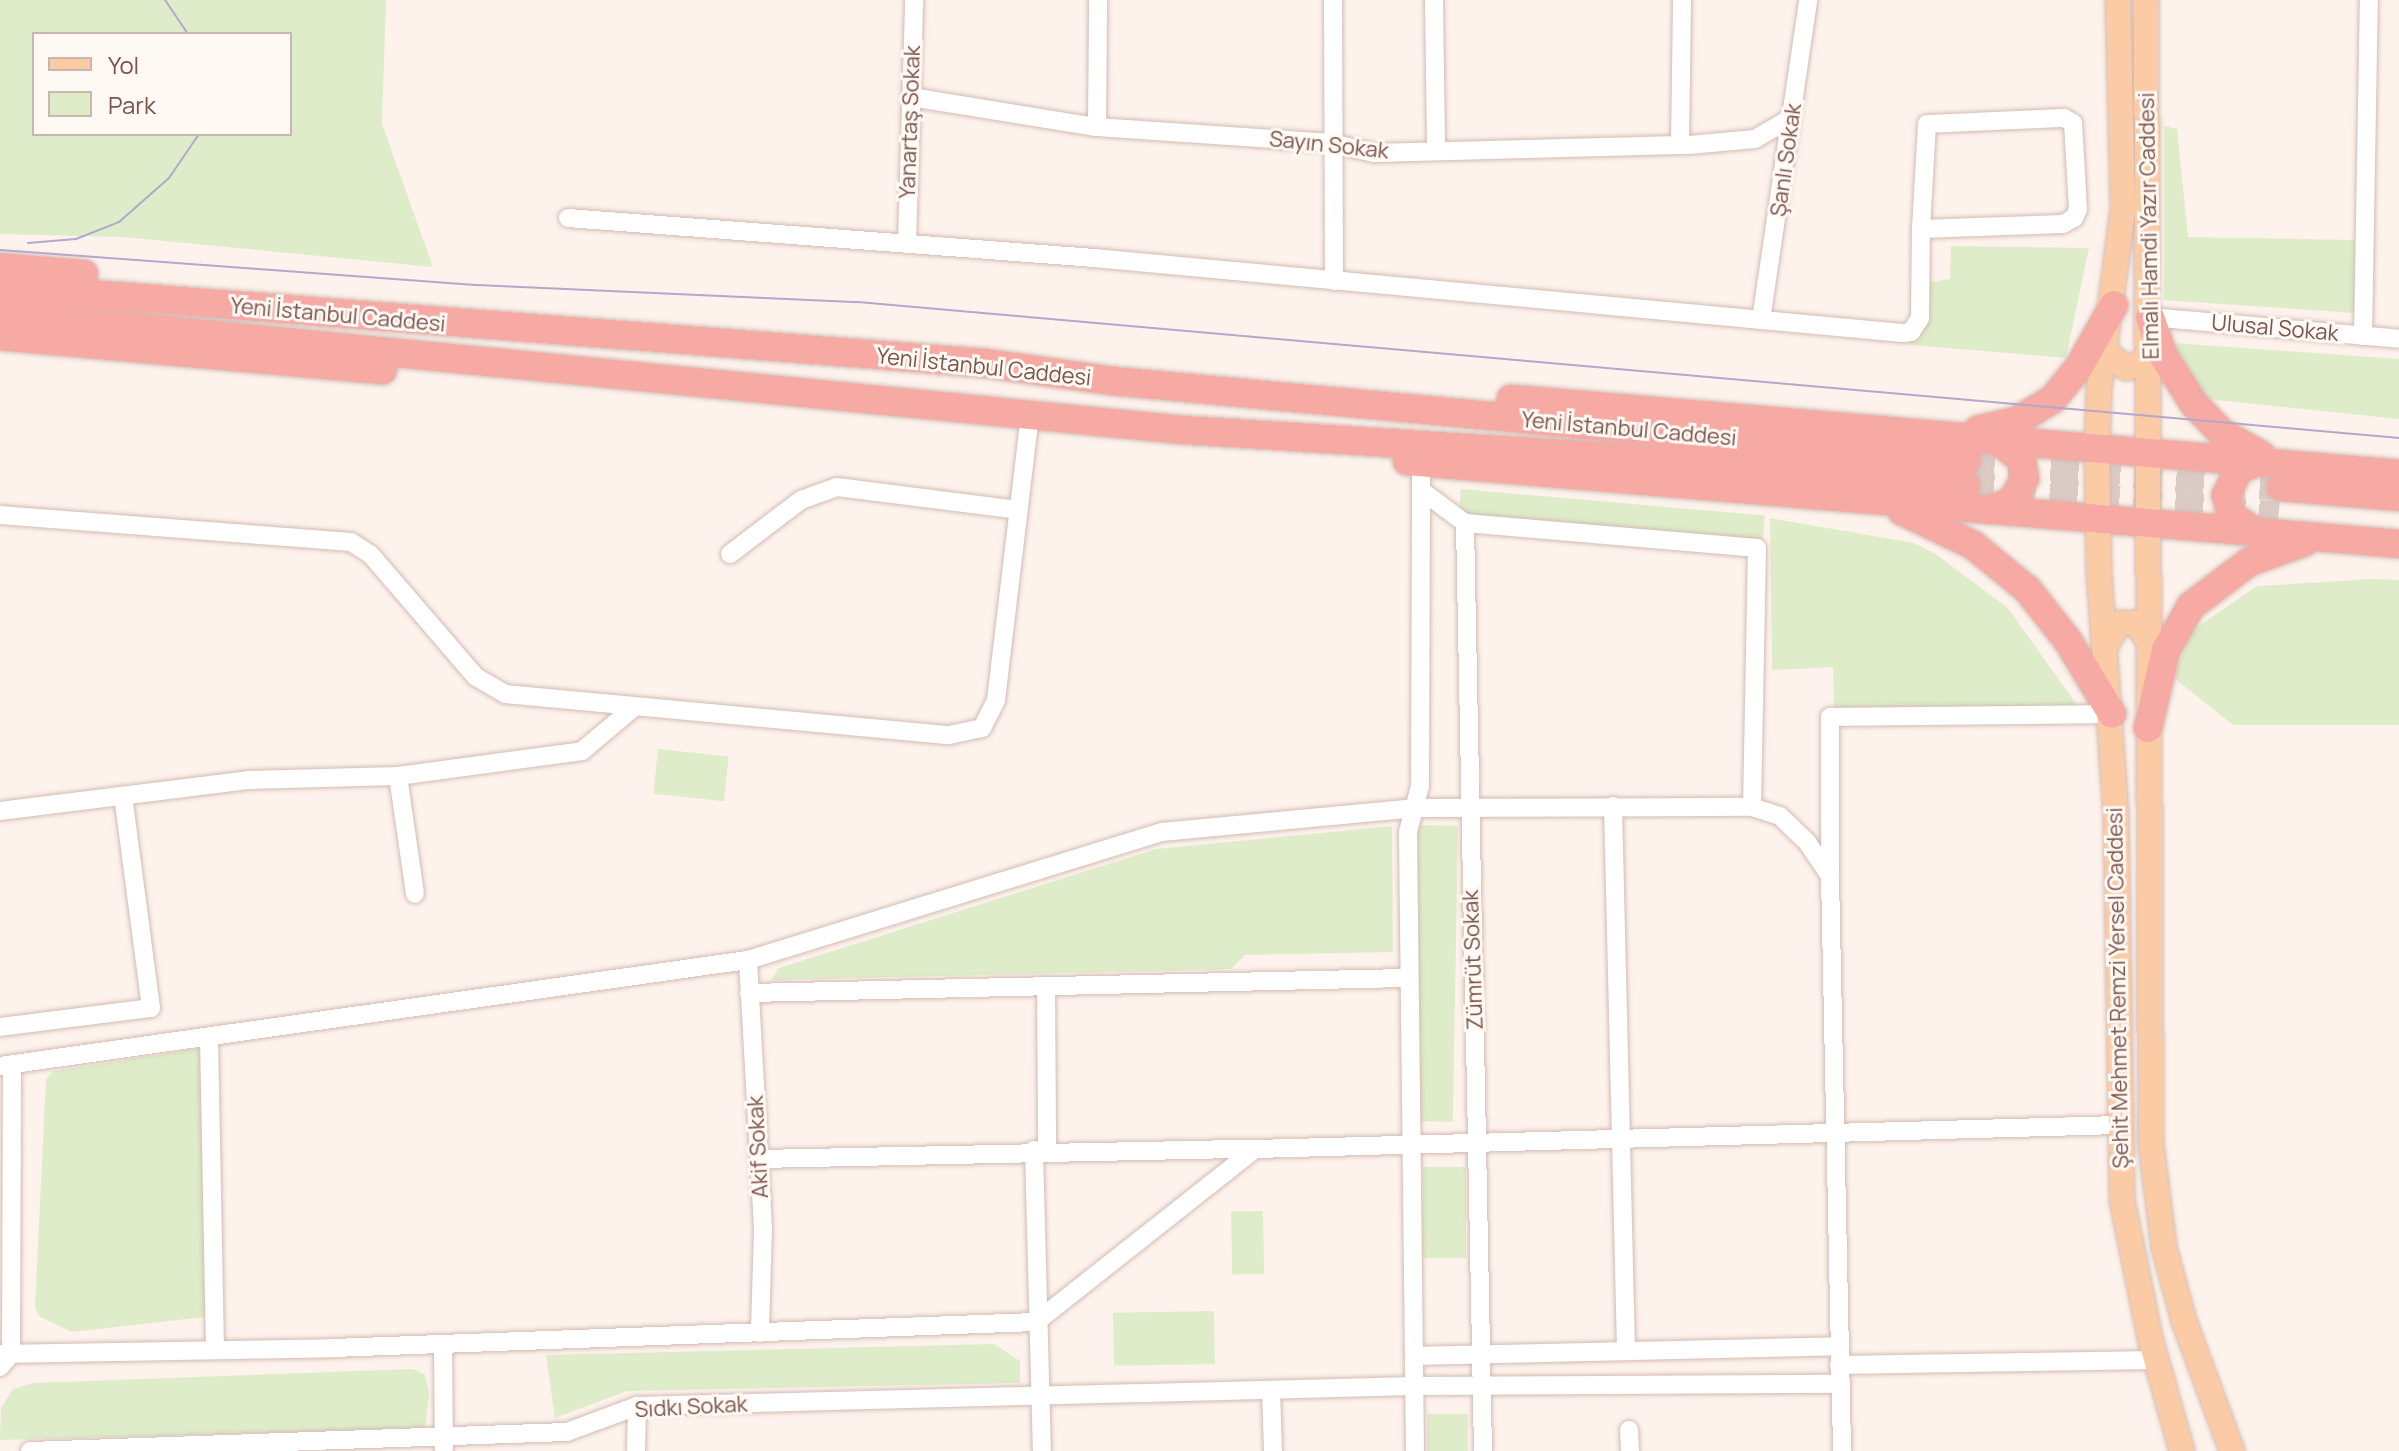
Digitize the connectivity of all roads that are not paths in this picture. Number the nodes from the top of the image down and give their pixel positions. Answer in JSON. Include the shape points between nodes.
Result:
{"nodes":[{"id":1,"x":914,"y":0,"type":"edge"},
{"id":2,"x":1098,"y":0,"type":"edge"},
{"id":3,"x":1333,"y":0,"type":"edge"},
{"id":4,"x":1434,"y":0,"type":"edge"},
{"id":5,"x":1682,"y":0,"type":"edge"},
{"id":6,"x":1808,"y":0,"type":"edge"},
{"id":7,"x":2118,"y":0,"type":"edge"},
{"id":8,"x":2146,"y":0,"type":"edge"},
{"id":9,"x":2369,"y":0,"type":"edge"},
{"id":10,"x":911,"y":97,"type":"junction"},
{"id":11,"x":1791,"y":118,"type":"junction"},
{"id":12,"x":1097,"y":127,"type":"junction"},
{"id":13,"x":1331,"y":143,"type":"junction"},
{"id":14,"x":1680,"y":145,"type":"junction"},
{"id":15,"x":1436,"y":151,"type":"junction"},
{"id":16,"x":568,"y":218,"type":"dead end"},
{"id":17,"x":1921,"y":229,"type":"junction"},
{"id":18,"x":907,"y":243,"type":"junction"},
{"id":19,"x":0,"y":267,"type":"edge"},
{"id":20,"x":1334,"y":281,"type":"junction"},
{"id":21,"x":0,"y":287,"type":"edge"},
{"id":22,"x":2114,"y":305,"type":"junction"},
{"id":23,"x":0,"y":314,"type":"edge"},
{"id":24,"x":2150,"y":317,"type":"junction"},
{"id":25,"x":1761,"y":320,"type":"junction"},
{"id":26,"x":0,"y":336,"type":"edge"},
{"id":27,"x":2363,"y":336,"type":"junction"},
{"id":28,"x":2399,"y":339,"type":"edge"},
{"id":29,"x":58,"y":341,"type":"junction"},
{"id":30,"x":0,"y":344,"type":"edge"},
{"id":31,"x":768,"y":346,"type":"junction"},
{"id":32,"x":2150,"y":350,"type":"junction"},
{"id":33,"x":2105,"y":352,"type":"junction"},
{"id":34,"x":984,"y":363,"type":"junction"},
{"id":35,"x":761,"y":387,"type":"junction"},
{"id":36,"x":1030,"y":413,"type":"junction"},
{"id":37,"x":1184,"y":430,"type":"junction"},
{"id":38,"x":1937,"y":435,"type":"junction"},
{"id":39,"x":1997,"y":440,"type":"junction"},
{"id":40,"x":2097,"y":448,"type":"junction"},
{"id":41,"x":2150,"y":452,"type":"junction"},
{"id":42,"x":2261,"y":461,"type":"junction"},
{"id":43,"x":2399,"y":474,"type":"edge"},
{"id":44,"x":2285,"y":475,"type":"junction"},
{"id":45,"x":1421,"y":477,"type":"junction"},
{"id":46,"x":2399,"y":497,"type":"edge"},
{"id":47,"x":1871,"y":500,"type":"junction"},
{"id":48,"x":1018,"y":510,"type":"junction"},
{"id":49,"x":1989,"y":510,"type":"junction"},
{"id":50,"x":0,"y":515,"type":"edge"},
{"id":51,"x":2279,"y":515,"type":"tunnel mouth"},
{"id":52,"x":2097,"y":519,"type":"junction"},
{"id":53,"x":1465,"y":523,"type":"junction"},
{"id":54,"x":2149,"y":523,"type":"junction"},
{"id":55,"x":2399,"y":525,"type":"edge"},
{"id":56,"x":2256,"y":532,"type":"junction"},
{"id":57,"x":2326,"y":538,"type":"junction"},
{"id":58,"x":2399,"y":544,"type":"edge"},
{"id":59,"x":730,"y":554,"type":"dead end"},
{"id":60,"x":2148,"y":640,"type":"junction"},
{"id":61,"x":2105,"y":647,"type":"junction"},
{"id":62,"x":633,"y":708,"type":"junction"},
{"id":63,"x":2112,"y":714,"type":"junction"},
{"id":64,"x":2148,"y":728,"type":"junction"},
{"id":65,"x":398,"y":776,"type":"junction"},
{"id":66,"x":123,"y":796,"type":"junction"},
{"id":67,"x":1613,"y":806,"type":"junction"},
{"id":68,"x":1468,"y":807,"type":"junction"},
{"id":69,"x":1752,"y":807,"type":"junction"},
{"id":70,"x":1414,"y":808,"type":"junction"},
{"id":71,"x":0,"y":811,"type":"edge"},
{"id":72,"x":1830,"y":876,"type":"junction"},
{"id":73,"x":415,"y":894,"type":"dead end"},
{"id":74,"x":748,"y":960,"type":"junction"},
{"id":75,"x":1407,"y":978,"type":"junction"},
{"id":76,"x":1046,"y":988,"type":"junction"},
{"id":77,"x":749,"y":993,"type":"junction"},
{"id":78,"x":0,"y":1027,"type":"edge"},
{"id":79,"x":209,"y":1037,"type":"junction"},
{"id":80,"x":6,"y":1066,"type":"edge"},
{"id":81,"x":2120,"y":1125,"type":"junction"},
{"id":82,"x":1835,"y":1131,"type":"junction"},
{"id":83,"x":1621,"y":1138,"type":"junction"},
{"id":84,"x":1479,"y":1142,"type":"junction"},
{"id":85,"x":1411,"y":1144,"type":"junction"},
{"id":86,"x":1255,"y":1149,"type":"junction"},
{"id":87,"x":1040,"y":1150,"type":"junction"},
{"id":88,"x":759,"y":1159,"type":"junction"},
{"id":89,"x":1036,"y":1322,"type":"junction"},
{"id":90,"x":760,"y":1333,"type":"junction"},
{"id":91,"x":443,"y":1344,"type":"junction"},
{"id":92,"x":215,"y":1350,"type":"junction"},
{"id":93,"x":1626,"y":1351,"type":"junction"},
{"id":94,"x":1482,"y":1354,"type":"junction"},
{"id":95,"x":1414,"y":1356,"type":"junction"},
{"id":96,"x":1839,"y":1356,"type":"junction"},
{"id":97,"x":4,"y":1358,"type":"edge"},
{"id":98,"x":2157,"y":1360,"type":"junction"},
{"id":99,"x":1840,"y":1384,"type":"junction"},
{"id":100,"x":1414,"y":1386,"type":"junction"},
{"id":101,"x":1483,"y":1386,"type":"junction"},
{"id":102,"x":1271,"y":1390,"type":"junction"},
{"id":103,"x":1040,"y":1398,"type":"junction"},
{"id":104,"x":637,"y":1406,"type":"junction"},
{"id":105,"x":1629,"y":1430,"type":"dead end"},
{"id":106,"x":444,"y":1445,"type":"edge"},
{"id":107,"x":175,"y":1447,"type":"edge"},
{"id":108,"x":30,"y":1451,"type":"edge"},
{"id":109,"x":636,"y":1451,"type":"edge"},
{"id":110,"x":1042,"y":1451,"type":"edge"},
{"id":111,"x":1273,"y":1451,"type":"edge"},
{"id":112,"x":1415,"y":1451,"type":"edge"},
{"id":113,"x":1483,"y":1451,"type":"edge"},
{"id":114,"x":1630,"y":1451,"type":"edge"},
{"id":115,"x":1842,"y":1451,"type":"edge"},
{"id":116,"x":2182,"y":1451,"type":"edge"},
{"id":117,"x":2232,"y":1451,"type":"edge"}],
"edges":[{"from":1,"to":10,"type":"street","name":"Yanartaş Sokak"},
{"from":2,"to":12,"type":"street"},
{"from":3,"to":13,"type":"street"},
{"from":4,"to":15,"type":"street"},
{"from":5,"to":14,"type":"street"},
{"from":6,"to":11,"type":"street","name":"Şanlı Sokak"},
{"from":7,"to":22,"type":"main road","name":"Elmalı Hamdi Yazır Caddesi","via":[[2123,210]]},
{"from":8,"to":24,"type":"main road","name":"Elmalı Hamdi Yazır Caddesi"},
{"from":9,"to":27,"type":"street"},
{"from":10,"to":12,"type":"street","name":"Sayın Sokak"},
{"from":10,"to":18,"type":"street","name":"Yanartaş Sokak"},
{"from":11,"to":14,"type":"street","name":"Sayın Sokak","via":[[1755,139]]},
{"from":11,"to":25,"type":"street","name":"Şanlı Sokak"},
{"from":12,"to":13,"type":"street","name":"Sayın Sokak"},
{"from":13,"to":15,"type":"street","name":"Sayın Sokak","via":[[1374,153]]},
{"from":13,"to":20,"type":"street"},
{"from":14,"to":15,"type":"street","name":"Sayın Sokak"},
{"from":16,"to":18,"type":"street"},
{"from":17,"to":17,"type":"street","via":[[1927,124],[2064,118],[2073,123],[2078,209],[2074,218],[2063,224]]},
{"from":17,"to":25,"type":"street","via":[[1920,318],[1911,332]]},
{"from":18,"to":20,"type":"street"},
{"from":19,"to":31,"type":"highway","via":[[642,323]]},
{"from":20,"to":25,"type":"street"},
{"from":21,"to":31,"type":"highway","name":"Yeni İstanbul Caddesi"},
{"from":22,"to":33,"type":"main road","name":"Elmalı Hamdi Yazır Caddesi"},
{"from":22,"to":38,"type":"highway","via":[[2079,367],[2045,406],[2003,425]]},
{"from":23,"to":35,"type":"highway","name":"Yeni İstanbul Caddesi"},
{"from":24,"to":27,"type":"street","name":"Ulusal Sokak"},
{"from":24,"to":32,"type":"main road","name":"Elmalı Hamdi Yazır Caddesi"},
{"from":24,"to":44,"type":"highway","via":[[2171,370],[2209,421]]},
{"from":26,"to":29,"type":"highway"},
{"from":27,"to":28,"type":"street","name":"Ulusal Sokak"},
{"from":29,"to":30,"type":"highway"},
{"from":29,"to":35,"type":"highway","via":[[660,393]]},
{"from":31,"to":34,"type":"highway","name":"Yeni İstanbul Caddesi"},
{"from":32,"to":33,"type":"main road","via":[[2133,368],[2118,366]]},
{"from":32,"to":41,"type":"main road","name":"Elmalı Hamdi Yazır Caddesi"},
{"from":33,"to":40,"type":"main road","name":"Elmalı Hamdi Yazır Caddesi"},
{"from":34,"to":37,"type":"highway","name":"Yeni İstanbul Caddesi","via":[[1967,472],[1723,464]]},
{"from":34,"to":38,"type":"highway","via":[[1119,366]]},
{"from":35,"to":36,"type":"highway","name":"Yeni İstanbul Caddesi"},
{"from":36,"to":37,"type":"highway","name":"Yeni İstanbul Caddesi"},
{"from":36,"to":48,"type":"street"},
{"from":37,"to":45,"type":"highway"},
{"from":38,"to":39,"type":"highway"},
{"from":39,"to":40,"type":"highway"},
{"from":39,"to":49,"type":"highway","via":[[2021,459],[2025,478],[2012,501]]},
{"from":40,"to":41,"type":"highway"},
{"from":40,"to":52,"type":"main road","name":"Elmalı Hamdi Yazır Caddesi"},
{"from":41,"to":42,"type":"highway"},
{"from":41,"to":54,"type":"main road","name":"Elmalı Hamdi Yazır Caddesi"},
{"from":42,"to":44,"type":"highway"},
{"from":42,"to":56,"type":"highway","via":[[2239,469],[2226,495],[2231,515]]},
{"from":43,"to":44,"type":"highway"},
{"from":44,"to":46,"type":"highway"},
{"from":45,"to":47,"type":"highway"},
{"from":45,"to":53,"type":"street"},
{"from":45,"to":70,"type":"street","via":[[1420,786]]},
{"from":47,"to":49,"type":"highway"},
{"from":47,"to":63,"type":"highway","via":[[1953,534],[2011,575],[2055,623]]},
{"from":48,"to":59,"type":"street","via":[[837,487],[801,500]]},
{"from":48,"to":62,"type":"street","via":[[996,700],[982,728],[949,735]]},
{"from":49,"to":52,"type":"highway"},
{"from":50,"to":62,"type":"street","via":[[351,542],[371,555],[476,677],[505,694]]},
{"from":51,"to":55,"type":"highway"},
{"from":52,"to":54,"type":"highway"},
{"from":52,"to":61,"type":"main road","name":"Şehit Mehmet Remzi Yersel Caddesi"},
{"from":53,"to":68,"type":"street","name":"Zümrüt Sokak"},
{"from":53,"to":69,"type":"street","via":[[1757,548]]},
{"from":54,"to":56,"type":"highway"},
{"from":54,"to":60,"type":"main road","name":"Şehit Mehmet Remzi Yersel Caddesi"},
{"from":56,"to":57,"type":"highway"},
{"from":57,"to":58,"type":"highway"},
{"from":57,"to":64,"type":"highway","via":[[2249,562],[2191,606],[2166,650]]},
{"from":60,"to":61,"type":"main road","via":[[2136,623],[2119,623]]},
{"from":60,"to":64,"type":"main road","name":"Şehit Mehmet Remzi Yersel Caddesi"},
{"from":61,"to":63,"type":"main road","name":"Şehit Mehmet Remzi Yersel Caddesi"},
{"from":62,"to":65,"type":"street","via":[[582,751]]},
{"from":63,"to":72,"type":"street","via":[[1830,717]]},
{"from":63,"to":81,"type":"main road","name":"Şehit Mehmet Remzi Yersel Caddesi"},
{"from":64,"to":117,"type":"main road","name":"Şehit Mehmet Remzi Yersel Caddesi","via":[[2151,1145],[2168,1262]]},
{"from":65,"to":66,"type":"street","via":[[248,780]]},
{"from":65,"to":73,"type":"street"},
{"from":66,"to":71,"type":"street"},
{"from":66,"to":78,"type":"street","via":[[151,1008]]},
{"from":67,"to":68,"type":"street"},
{"from":67,"to":69,"type":"street"},
{"from":67,"to":83,"type":"street"},
{"from":68,"to":70,"type":"street"},
{"from":68,"to":84,"type":"street","name":"Zümrüt Sokak"},
{"from":69,"to":72,"type":"street","via":[[1780,816],[1807,842]]},
{"from":70,"to":74,"type":"street","via":[[1162,832]]},
{"from":70,"to":75,"type":"street","via":[[1408,832]]},
{"from":72,"to":82,"type":"street"},
{"from":74,"to":77,"type":"street","name":"Akif Sokak"},
{"from":74,"to":79,"type":"street"},
{"from":75,"to":76,"type":"street"},
{"from":75,"to":85,"type":"street"},
{"from":76,"to":77,"type":"street"},
{"from":76,"to":87,"type":"street"},
{"from":77,"to":88,"type":"street","name":"Akif Sokak"},
{"from":79,"to":80,"type":"street"},
{"from":79,"to":92,"type":"street"},
{"from":80,"to":97,"type":"street"},
{"from":81,"to":82,"type":"street"},
{"from":81,"to":98,"type":"main road","name":"Şehit Mehmet Remzi Yersel Caddesi","via":[[2122,1200]]},
{"from":82,"to":83,"type":"street"},
{"from":82,"to":96,"type":"street"},
{"from":83,"to":84,"type":"street"},
{"from":83,"to":93,"type":"street"},
{"from":84,"to":85,"type":"street"},
{"from":84,"to":94,"type":"street","name":"Zümrüt Sokak"},
{"from":85,"to":86,"type":"street"},
{"from":85,"to":95,"type":"street"},
{"from":86,"to":87,"type":"street"},
{"from":86,"to":89,"type":"street"},
{"from":87,"to":88,"type":"street"},
{"from":87,"to":89,"type":"street"},
{"from":88,"to":90,"type":"street","name":"Akif Sokak"},
{"from":89,"to":90,"type":"street"},
{"from":89,"to":103,"type":"street"},
{"from":90,"to":91,"type":"street"},
{"from":91,"to":92,"type":"street"},
{"from":91,"to":106,"type":"street"},
{"from":92,"to":97,"type":"street"},
{"from":93,"to":94,"type":"street"},
{"from":93,"to":96,"type":"street"},
{"from":94,"to":95,"type":"street"},
{"from":94,"to":101,"type":"street","name":"Zümrüt Sokak"},
{"from":95,"to":100,"type":"street"},
{"from":96,"to":98,"type":"street"},
{"from":96,"to":99,"type":"street"},
{"from":98,"to":116,"type":"main road","name":"Şehit Mehmet Remzi Yersel Caddesi"},
{"from":99,"to":101,"type":"street","name":"Sıdkı Sokak"},
{"from":99,"to":115,"type":"street"},
{"from":100,"to":101,"type":"street","name":"Sıdkı Sokak"},
{"from":100,"to":102,"type":"street","name":"Sıdkı Sokak"},
{"from":100,"to":112,"type":"street"},
{"from":101,"to":113,"type":"street","name":"Zümrüt Sokak"},
{"from":102,"to":103,"type":"street","name":"Sıdkı Sokak"},
{"from":102,"to":111,"type":"street"},
{"from":103,"to":104,"type":"street","name":"Sıdkı Sokak"},
{"from":103,"to":110,"type":"street"},
{"from":104,"to":106,"type":"street","name":"Sıdkı Sokak","via":[[567,1432]]},
{"from":104,"to":109,"type":"street"},
{"from":105,"to":114,"type":"street"},
{"from":106,"to":107,"type":"street","name":"Sıdkı Sokak"},
{"from":107,"to":108,"type":"street","name":"Sıdkı Sokak"}]}
